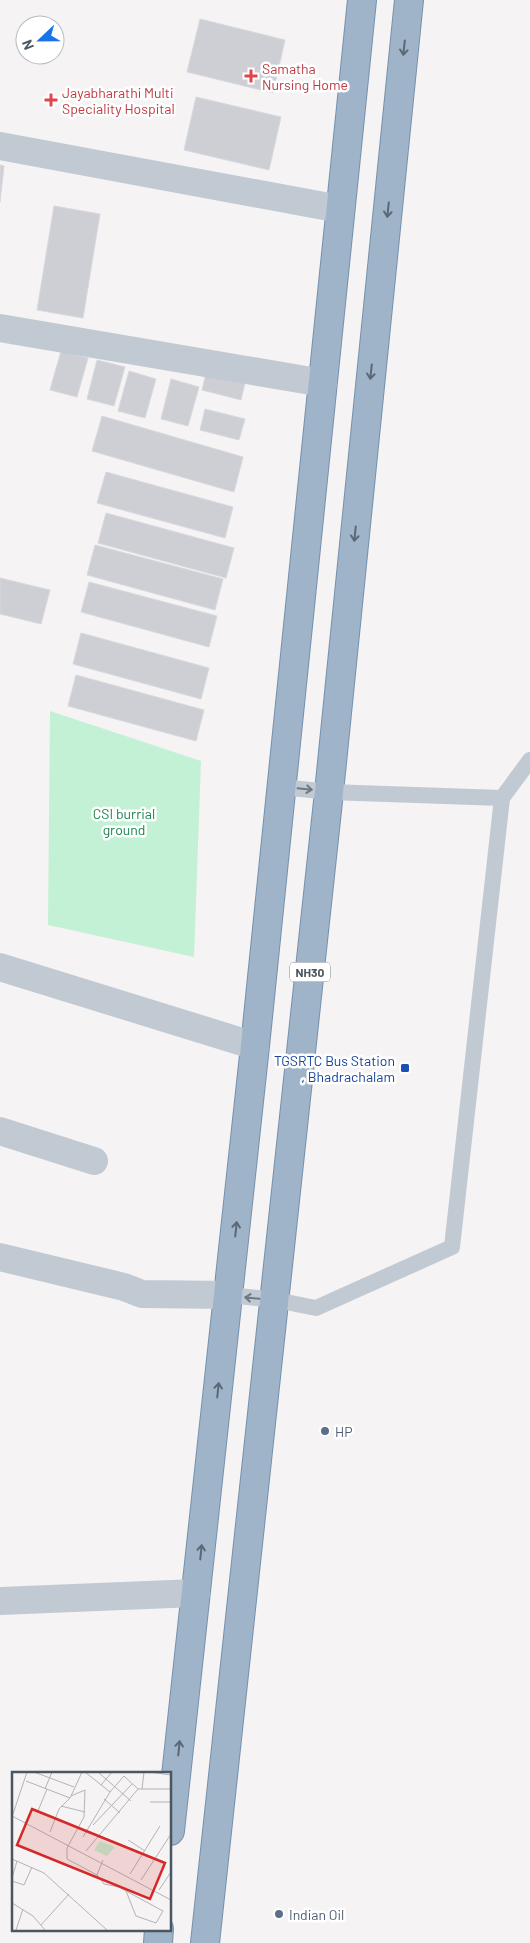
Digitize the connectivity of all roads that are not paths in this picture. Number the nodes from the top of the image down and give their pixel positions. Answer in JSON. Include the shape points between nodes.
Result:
{"nodes":[{"id":1,"x":362,"y":0,"type":"edge"},
{"id":2,"x":409,"y":0,"type":"edge"},
{"id":3,"x":0,"y":146,"type":"edge"},
{"id":4,"x":340,"y":209,"type":"junction"},
{"id":5,"x":0,"y":328,"type":"edge"},
{"id":6,"x":323,"y":384,"type":"junction"},
{"id":7,"x":530,"y":760,"type":"edge"},
{"id":8,"x":282,"y":787,"type":"junction"},
{"id":9,"x":329,"y":792,"type":"junction"},
{"id":10,"x":502,"y":798,"type":"junction"},
{"id":11,"x":0,"y":967,"type":"edge"},
{"id":12,"x":255,"y":1046,"type":"junction"},
{"id":13,"x":0,"y":1131,"type":"edge"},
{"id":14,"x":94,"y":1161,"type":"dead end"},
{"id":15,"x":0,"y":1257,"type":"edge"},
{"id":16,"x":229,"y":1295,"type":"junction"},
{"id":17,"x":276,"y":1300,"type":"junction"},
{"id":18,"x":196,"y":1593,"type":"junction"},
{"id":19,"x":0,"y":1600,"type":"edge"},
{"id":20,"x":171,"y":1822,"type":"edge"},
{"id":21,"x":159,"y":1930,"type":"edge"},
{"id":22,"x":158,"y":1943,"type":"edge"},
{"id":23,"x":205,"y":1943,"type":"edge"}],
"edges":[{"from":1,"to":4,"type":"highway"},
{"from":2,"to":9,"type":"highway","number":"NH30","one_way":true},
{"from":3,"to":4,"type":"street"},
{"from":4,"to":6,"type":"highway"},
{"from":5,"to":6,"type":"street"},
{"from":6,"to":8,"type":"highway"},
{"from":7,"to":10,"type":"lane"},
{"from":8,"to":9,"type":"lane","one_way":true},
{"from":8,"to":12,"type":"highway"},
{"from":9,"to":10,"type":"lane"},
{"from":9,"to":17,"type":"highway","number":"NH30"},
{"from":10,"to":17,"type":"lane","via":[[452,1247],[316,1308]]},
{"from":11,"to":12,"type":"street"},
{"from":16,"to":12,"type":"highway","one_way":true},
{"from":13,"to":14,"type":"street"},
{"from":15,"to":16,"type":"street","via":[[142,1294]]},
{"from":17,"to":16,"type":"lane","one_way":true},
{"from":18,"to":16,"type":"highway","one_way":true},
{"from":17,"to":23,"type":"highway","number":"NH30"},
{"from":18,"to":19,"type":"street"},
{"from":20,"to":18,"type":"highway","one_way":true},
{"from":21,"to":22,"type":"highway"}]}
